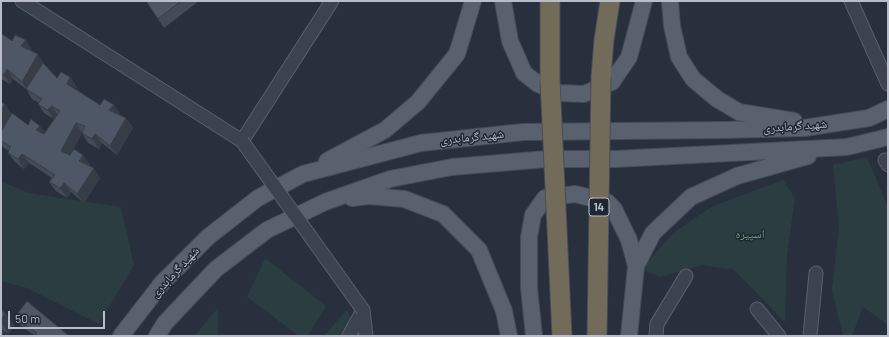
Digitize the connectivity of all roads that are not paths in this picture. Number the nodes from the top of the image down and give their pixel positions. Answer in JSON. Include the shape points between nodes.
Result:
{"nodes":[{"id":1,"x":22,"y":1,"type":"edge"},
{"id":2,"x":332,"y":1,"type":"edge"},
{"id":3,"x":473,"y":1,"type":"edge"},
{"id":4,"x":503,"y":1,"type":"edge"},
{"id":5,"x":550,"y":1,"type":"edge"},
{"id":6,"x":610,"y":1,"type":"edge"},
{"id":7,"x":644,"y":1,"type":"edge"},
{"id":8,"x":670,"y":1,"type":"edge"},
{"id":9,"x":851,"y":1,"type":"edge"},
{"id":10,"x":888,"y":84,"type":"edge"},
{"id":11,"x":888,"y":109,"type":"edge"},
{"id":12,"x":869,"y":118,"type":"junction"},
{"id":13,"x":888,"y":137,"type":"edge"},
{"id":14,"x":242,"y":141,"type":"junction"},
{"id":15,"x":834,"y":148,"type":"junction"},
{"id":16,"x":303,"y":174,"type":"junction"},
{"id":17,"x":324,"y":202,"type":"junction"},
{"id":18,"x":636,"y":266,"type":"junction"},
{"id":19,"x":816,"y":273,"type":"dead end"},
{"id":20,"x":686,"y":276,"type":"dead end"},
{"id":21,"x":757,"y":309,"type":"dead end"},
{"id":22,"x":363,"y":310,"type":"junction"},
{"id":23,"x":121,"y":336,"type":"edge"},
{"id":24,"x":157,"y":336,"type":"edge"},
{"id":25,"x":349,"y":336,"type":"edge"},
{"id":26,"x":366,"y":336,"type":"edge"},
{"id":27,"x":510,"y":336,"type":"edge"},
{"id":28,"x":534,"y":336,"type":"edge"},
{"id":29,"x":562,"y":336,"type":"edge"},
{"id":30,"x":597,"y":336,"type":"edge"},
{"id":31,"x":629,"y":336,"type":"edge"},
{"id":32,"x":656,"y":336,"type":"edge"},
{"id":33,"x":778,"y":336,"type":"edge"},
{"id":34,"x":810,"y":336,"type":"edge"}],
"edges":[{"from":1,"to":14,"type":"street"},
{"from":2,"to":14,"type":"street"},
{"from":3,"to":16,"type":"main road","via":[[457,54],[418,102],[385,130]]},
{"from":4,"to":7,"type":"main road","via":[[510,41],[524,73],[538,84],[559,93],[584,94],[612,82],[629,57]]},
{"from":5,"to":29,"type":"highway","bridge":true,"via":[[550,80]]},
{"from":6,"to":30,"type":"highway","number":"14","bridge":true,"via":[[601,78]]},
{"from":8,"to":12,"type":"main road","via":[[672,26],[680,57],[693,79],[717,99],[739,112],[794,121]]},
{"from":9,"to":10,"type":"street"},
{"from":11,"to":12,"type":"main road","name":"شهید گرمابدری"},
{"from":12,"to":16,"type":"main road","name":"شهید گرمابدری","via":[[804,128],[523,132],[421,143]]},
{"from":13,"to":15,"type":"main road","name":"شهید گرمابدری"},
{"from":14,"to":22,"type":"street","bridge":true},
{"from":15,"to":17,"type":"main road","name":"شهید گرمابدری","via":[[615,159],[547,159],[452,167],[390,179]]},
{"from":15,"to":18,"type":"main road","via":[[737,176],[691,197],[653,233]]},
{"from":16,"to":23,"type":"main road","name":"شهید گرمابدری","via":[[258,198],[208,237],[162,283]]},
{"from":17,"to":24,"type":"main road","name":"شهید گرمابدری","via":[[267,230],[216,269],[165,323]]},
{"from":17,"to":27,"type":"main road","via":[[369,196],[404,199],[443,214],[478,250],[504,311]]},
{"from":18,"to":28,"type":"main road","via":[[629,240],[614,209],[607,202],[575,194],[545,198],[533,215],[530,237],[529,288]]},
{"from":18,"to":31,"type":"main road"},
{"from":19,"to":34,"type":"street"},
{"from":20,"to":32,"type":"street","via":[[657,324]]},
{"from":21,"to":33,"type":"street"},
{"from":22,"to":25,"type":"street"},
{"from":22,"to":26,"type":"street"}]}
